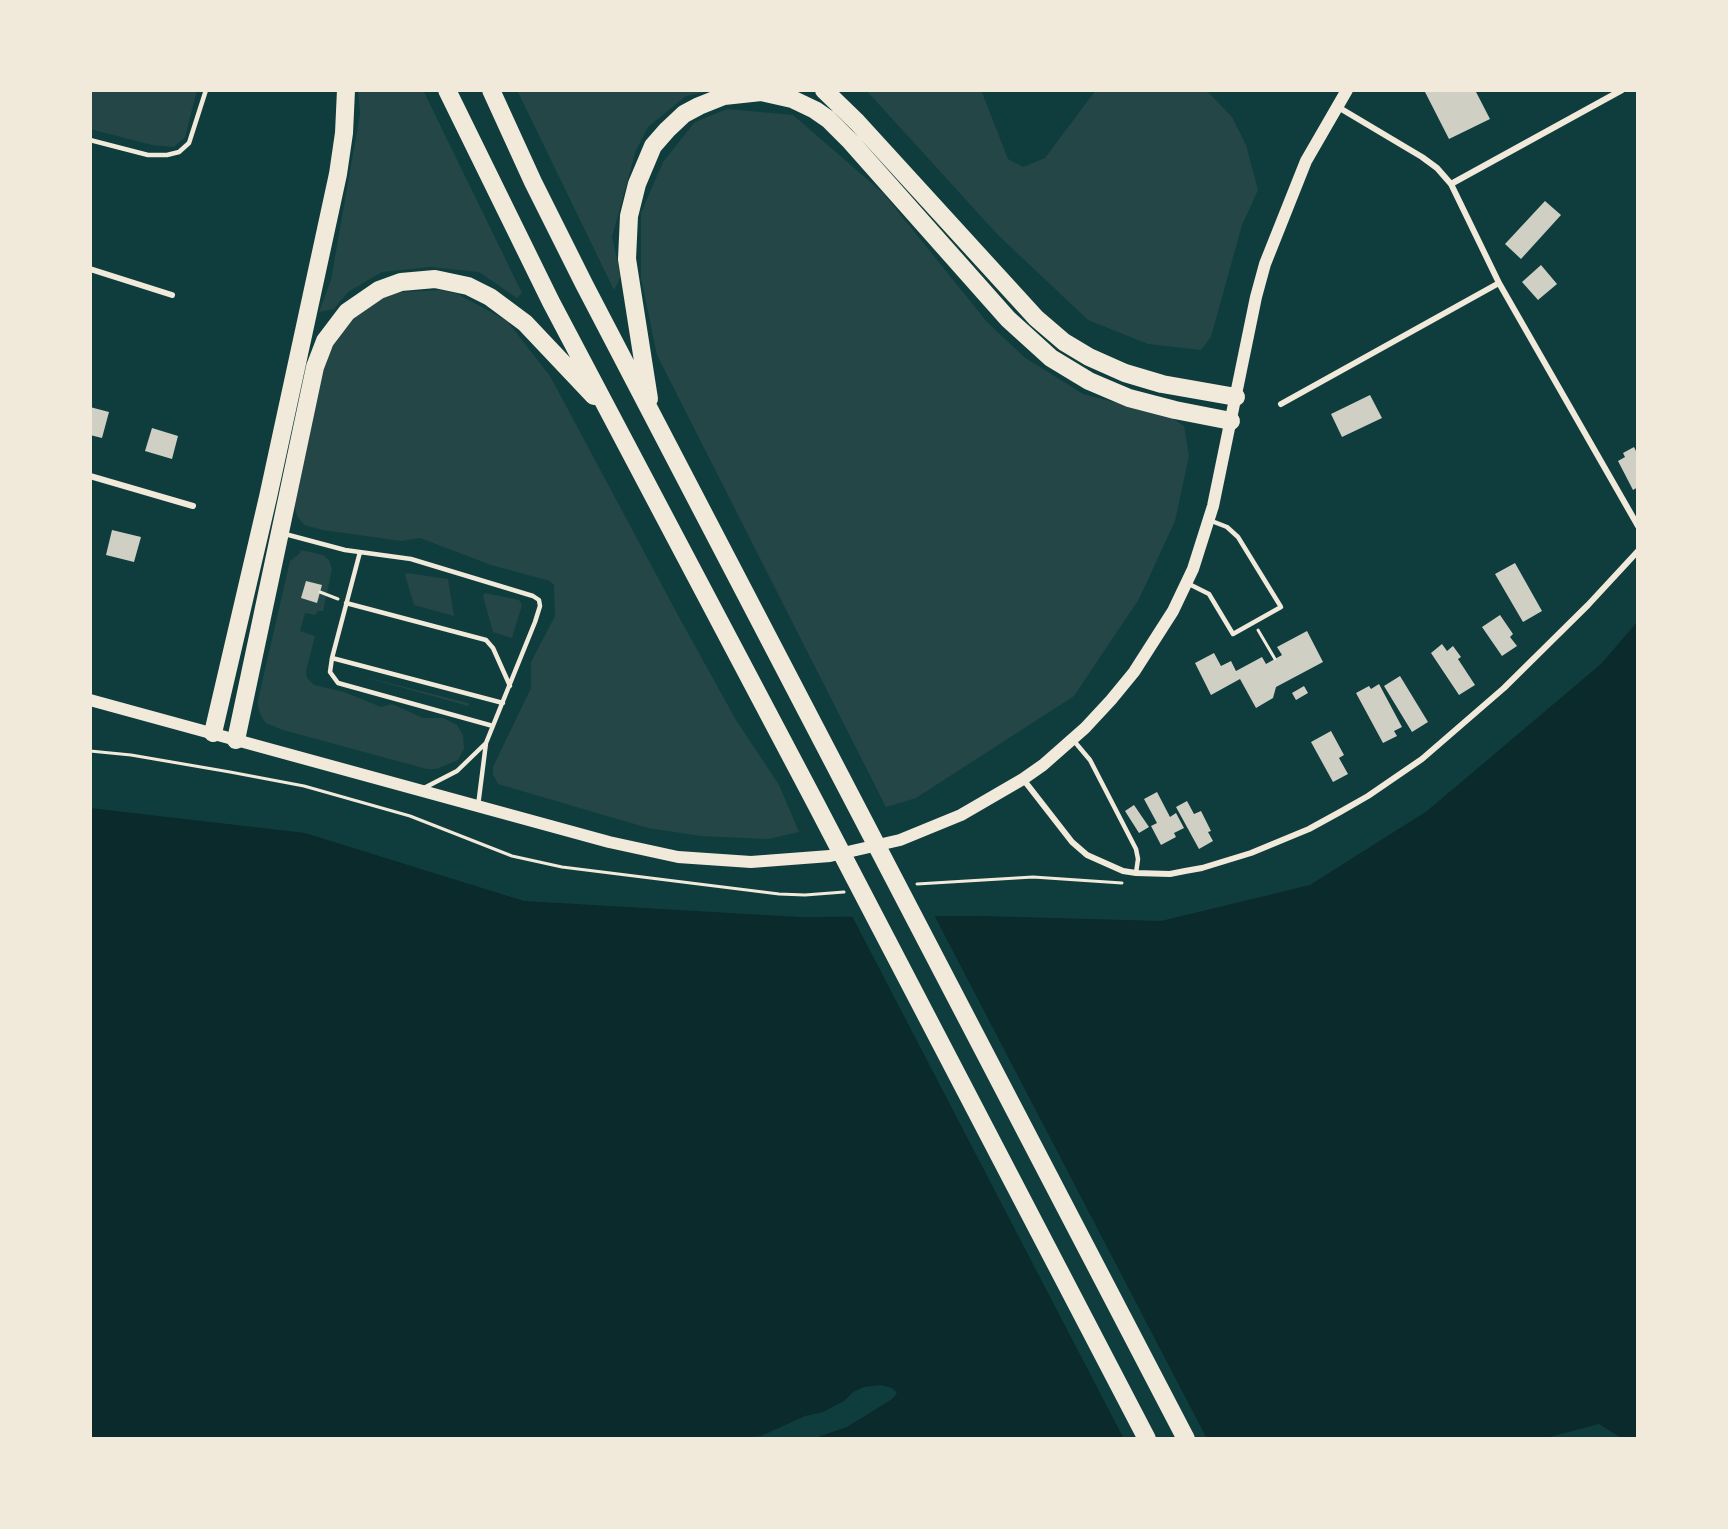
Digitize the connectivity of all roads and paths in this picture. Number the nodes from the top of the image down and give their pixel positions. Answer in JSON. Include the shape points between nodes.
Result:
{"nodes":[{"id":1,"x":206,"y":90,"type":"edge"},
{"id":2,"x":346,"y":90,"type":"edge"},
{"id":3,"x":447,"y":90,"type":"edge"},
{"id":4,"x":491,"y":90,"type":"edge"},
{"id":5,"x":824,"y":90,"type":"edge"},
{"id":6,"x":1347,"y":90,"type":"edge"},
{"id":7,"x":1622,"y":90,"type":"edge"},
{"id":8,"x":1337,"y":106,"type":"junction"},
{"id":9,"x":90,"y":140,"type":"edge"},
{"id":10,"x":1451,"y":184,"type":"junction"},
{"id":11,"x":90,"y":269,"type":"edge"},
{"id":12,"x":1499,"y":283,"type":"junction"},
{"id":13,"x":172,"y":295,"type":"dead end"},
{"id":14,"x":1236,"y":397,"type":"junction"},
{"id":15,"x":1281,"y":404,"type":"dead end"},
{"id":16,"x":610,"y":413,"type":"junction"},
{"id":17,"x":652,"y":416,"type":"junction"},
{"id":18,"x":1231,"y":421,"type":"junction"},
{"id":19,"x":90,"y":476,"type":"edge"},
{"id":20,"x":193,"y":506,"type":"dead end"},
{"id":21,"x":1209,"y":520,"type":"junction"},
{"id":22,"x":1638,"y":526,"type":"edge"},
{"id":23,"x":279,"y":532,"type":"junction"},
{"id":24,"x":1638,"y":551,"type":"edge"},
{"id":25,"x":360,"y":552,"type":"junction"},
{"id":26,"x":1187,"y":583,"type":"junction"},
{"id":27,"x":320,"y":592,"type":"dead end"},
{"id":28,"x":326,"y":594,"type":"dead end"},
{"id":29,"x":346,"y":603,"type":"junction"},
{"id":30,"x":1254,"y":622,"type":"junction"},
{"id":31,"x":332,"y":658,"type":"junction"},
{"id":32,"x":1275,"y":659,"type":"dead end"},
{"id":33,"x":510,"y":686,"type":"junction"},
{"id":34,"x":90,"y":700,"type":"edge"},
{"id":35,"x":503,"y":703,"type":"junction"},
{"id":36,"x":493,"y":726,"type":"junction"},
{"id":37,"x":213,"y":734,"type":"junction"},
{"id":38,"x":236,"y":740,"type":"junction"},
{"id":39,"x":1073,"y":740,"type":"junction"},
{"id":40,"x":486,"y":743,"type":"junction"},
{"id":41,"x":1023,"y":779,"type":"junction"},
{"id":42,"x":420,"y":790,"type":"junction"},
{"id":43,"x":478,"y":806,"type":"junction"},
{"id":44,"x":1136,"y":873,"type":"junction"},
{"id":45,"x":1147,"y":1439,"type":"edge"},
{"id":46,"x":1186,"y":1439,"type":"edge"}],
"edges":[{"from":1,"to":9,"type":"lane","via":[[189,143],[179,152],[148,155]]},
{"from":2,"to":37,"type":"highway","via":[[338,174]]},
{"from":3,"to":16,"type":"highway","via":[[497,196]]},
{"from":4,"to":17,"type":"highway"},
{"from":5,"to":14,"type":"highway","via":[[1036,318],[1064,342],[1125,374]]},
{"from":6,"to":8,"type":"main road"},
{"from":7,"to":10,"type":"street"},
{"from":8,"to":10,"type":"street","via":[[1422,157]]},
{"from":8,"to":14,"type":"main road","via":[[1306,161],[1271,246],[1256,297]]},
{"from":10,"to":12,"type":"street"},
{"from":11,"to":13,"type":"street"},
{"from":12,"to":15,"type":"street"},
{"from":12,"to":22,"type":"street"},
{"from":14,"to":18,"type":"main road"},
{"from":16,"to":23,"type":"highway","via":[[535,332],[490,297],[468,286],[435,279],[412,279],[390,285],[347,312],[321,349]]},
{"from":16,"to":45,"type":"highway"},
{"from":17,"to":18,"type":"highway","via":[[627,259],[629,216],[637,184],[653,146],[684,114],[724,96],[761,92],[792,99],[828,119],[1008,319],[1051,358],[1089,381],[1129,398]]},
{"from":17,"to":46,"type":"highway"},
{"from":18,"to":21,"type":"main road"},
{"from":19,"to":20,"type":"street"},
{"from":21,"to":26,"type":"main road"},
{"from":21,"to":30,"type":"lane","via":[[1227,527],[1238,537],[1281,607]]},
{"from":23,"to":25,"type":"lane"},
{"from":23,"to":38,"type":"highway"},
{"from":24,"to":44,"type":"street","via":[[1470,719],[1422,759],[1368,796],[1310,829],[1251,853],[1194,870]]},
{"from":25,"to":29,"type":"lane"},
{"from":25,"to":33,"type":"lane","via":[[411,559],[537,598],[540,606]]},
{"from":26,"to":30,"type":"lane","via":[[1212,598],[1233,634]]},
{"from":26,"to":39,"type":"main road","via":[[1134,672]]},
{"from":27,"to":28,"type":"path"},
{"from":29,"to":31,"type":"lane"},
{"from":29,"to":33,"type":"lane","via":[[486,640]]},
{"from":30,"to":32,"type":"path"},
{"from":31,"to":35,"type":"lane"},
{"from":31,"to":36,"type":"lane","via":[[330,672],[338,683]]},
{"from":33,"to":35,"type":"lane"},
{"from":34,"to":37,"type":"main road"},
{"from":35,"to":36,"type":"lane"},
{"from":36,"to":40,"type":"lane"},
{"from":37,"to":38,"type":"main road"},
{"from":38,"to":42,"type":"main road"},
{"from":39,"to":41,"type":"main road"},
{"from":39,"to":44,"type":"lane","via":[[1090,760],[1136,849]]},
{"from":40,"to":42,"type":"lane","via":[[457,771]]},
{"from":40,"to":43,"type":"lane"},
{"from":41,"to":43,"type":"main road","via":[[961,815],[900,840],[830,856],[777,861],[716,861],[656,854]]},
{"from":41,"to":44,"type":"street","via":[[1079,849],[1104,864]]},
{"from":42,"to":43,"type":"main road"}]}
